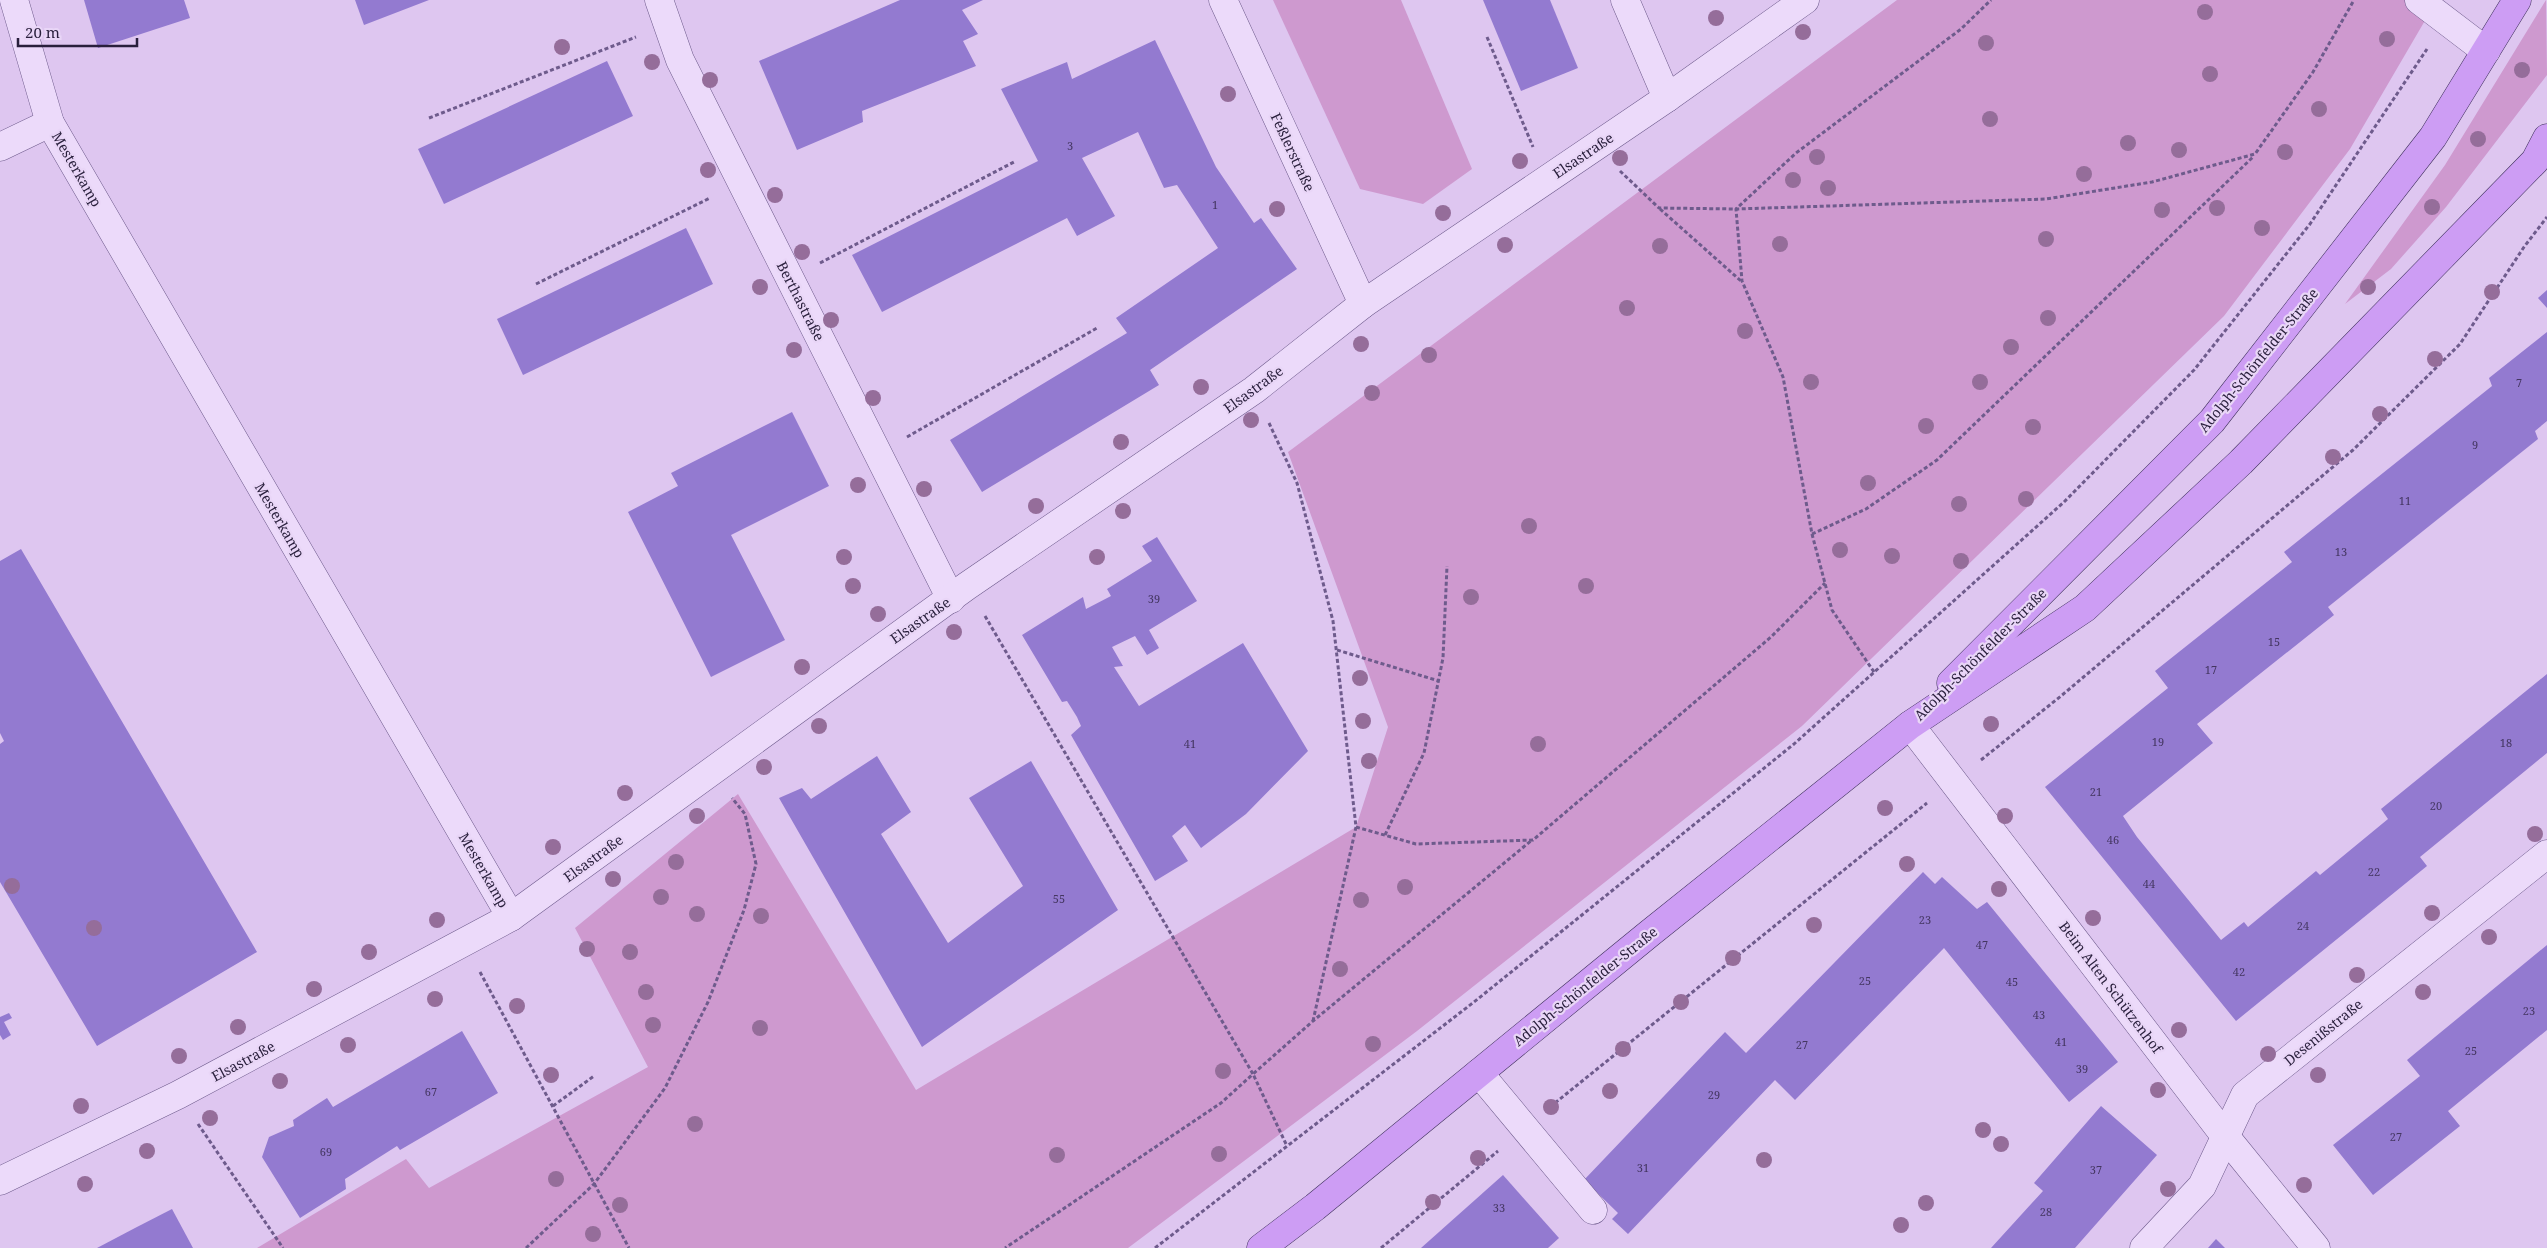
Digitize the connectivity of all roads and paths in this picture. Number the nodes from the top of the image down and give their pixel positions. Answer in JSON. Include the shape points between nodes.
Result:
{"nodes":[{"id":1,"x":14,"y":0,"type":"edge"},
{"id":2,"x":1223,"y":0,"type":"edge"},
{"id":3,"x":1625,"y":0,"type":"edge"},
{"id":4,"x":1805,"y":0,"type":"edge"},
{"id":5,"x":1991,"y":0,"type":"edge"},
{"id":6,"x":2354,"y":0,"type":"edge"},
{"id":7,"x":2419,"y":0,"type":"edge"},
{"id":8,"x":2517,"y":0,"type":"edge"},
{"id":9,"x":663,"y":12,"type":"edge"},
{"id":10,"x":2445,"y":20,"type":"junction"},
{"id":11,"x":1487,"y":37,"type":"dead end"},
{"id":12,"x":2486,"y":51,"type":"junction"},
{"id":13,"x":1667,"y":98,"type":"junction"},
{"id":14,"x":429,"y":118,"type":"dead end"},
{"id":15,"x":50,"y":123,"type":"junction"},
{"id":16,"x":0,"y":147,"type":"edge"},
{"id":17,"x":1595,"y":147,"type":"junction"},
{"id":18,"x":2543,"y":150,"type":"edge"},
{"id":19,"x":2255,"y":154,"type":"junction"},
{"id":20,"x":1014,"y":162,"type":"dead end"},
{"id":21,"x":1547,"y":180,"type":"junction"},
{"id":22,"x":742,"y":182,"type":"junction"},
{"id":23,"x":1659,"y":208,"type":"junction"},
{"id":24,"x":1736,"y":209,"type":"junction"},
{"id":25,"x":2547,"y":217,"type":"edge"},
{"id":26,"x":790,"y":278,"type":"junction"},
{"id":27,"x":1742,"y":281,"type":"junction"},
{"id":28,"x":536,"y":284,"type":"dead end"},
{"id":29,"x":1363,"y":304,"type":"junction"},
{"id":30,"x":1097,"y":328,"type":"dead end"},
{"id":31,"x":1254,"y":390,"type":"junction"},
{"id":32,"x":878,"y":454,"type":"junction"},
{"id":33,"x":1812,"y":534,"type":"junction"},
{"id":34,"x":1447,"y":566,"type":"dead end"},
{"id":35,"x":1826,"y":583,"type":"junction"},
{"id":36,"x":959,"y":593,"type":"junction"},
{"id":37,"x":1337,"y":650,"type":"junction"},
{"id":38,"x":1874,"y":672,"type":"junction"},
{"id":39,"x":1439,"y":681,"type":"junction"},
{"id":40,"x":1910,"y":725,"type":"junction"},
{"id":41,"x":712,"y":772,"type":"junction"},
{"id":42,"x":1954,"y":782,"type":"junction"},
{"id":43,"x":1356,"y":827,"type":"junction"},
{"id":44,"x":1385,"y":835,"type":"junction"},
{"id":45,"x":1533,"y":840,"type":"junction"},
{"id":46,"x":2547,"y":854,"type":"edge"},
{"id":47,"x":511,"y":917,"type":"junction"},
{"id":48,"x":464,"y":943,"type":"junction"},
{"id":49,"x":1313,"y":1022,"type":"junction"},
{"id":50,"x":1479,"y":1073,"type":"junction"},
{"id":51,"x":1253,"y":1074,"type":"junction"},
{"id":52,"x":594,"y":1076,"type":"dead end"},
{"id":53,"x":178,"y":1095,"type":"junction"},
{"id":54,"x":553,"y":1106,"type":"junction"},
{"id":55,"x":1524,"y":1128,"type":"junction"},
{"id":56,"x":2225,"y":1136,"type":"junction"},
{"id":57,"x":1286,"y":1144,"type":"junction"},
{"id":58,"x":0,"y":1181,"type":"edge"},
{"id":59,"x":594,"y":1184,"type":"junction"},
{"id":60,"x":1593,"y":1210,"type":"dead end"},
{"id":61,"x":283,"y":1248,"type":"edge"},
{"id":62,"x":526,"y":1248,"type":"edge"},
{"id":63,"x":629,"y":1248,"type":"edge"},
{"id":64,"x":1005,"y":1248,"type":"edge"},
{"id":65,"x":1155,"y":1248,"type":"edge"},
{"id":66,"x":1262,"y":1248,"type":"edge"},
{"id":67,"x":1381,"y":1248,"type":"edge"},
{"id":68,"x":2144,"y":1248,"type":"edge"},
{"id":69,"x":2316,"y":1248,"type":"edge"}],
"edges":[{"from":1,"to":15,"type":"street","name":"Mesterkamp"},
{"from":2,"to":29,"type":"street","name":"Feßlerstraße"},
{"from":3,"to":13,"type":"street"},
{"from":4,"to":13,"type":"street","name":"Elsastraße"},
{"from":5,"to":24,"type":"path","via":[[1961,30],[1796,153]]},
{"from":6,"to":19,"type":"path","via":[[2313,72]]},
{"from":7,"to":10,"type":"street"},
{"from":8,"to":12,"type":"main road","name":"Adolph-Schönfelder-Straße"},
{"from":9,"to":14,"type":"path"},
{"from":9,"to":22,"type":"street","name":"Berthastraße","via":[[680,60]]},
{"from":10,"to":12,"type":"street"},
{"from":10,"to":38,"type":"path","via":[[2310,224],[2194,370],[2064,502]]},
{"from":11,"to":21,"type":"path"},
{"from":12,"to":40,"type":"main road","name":"Adolph-Schönfelder-Straße","via":[[2433,137],[2212,421]]},
{"from":13,"to":17,"type":"street","name":"Elsastraße"},
{"from":15,"to":16,"type":"street"},
{"from":15,"to":47,"type":"street","name":"Mesterkamp"},
{"from":17,"to":21,"type":"street","name":"Elsastraße"},
{"from":17,"to":23,"type":"path"},
{"from":18,"to":40,"type":"main road","name":"Adolph-Schönfelder-Straße","via":[[2241,462],[2085,608]]},
{"from":19,"to":24,"type":"path","via":[[2152,182],[2046,199]]},
{"from":19,"to":33,"type":"path","via":[[1937,460],[1866,509]]},
{"from":20,"to":26,"type":"path"},
{"from":21,"to":29,"type":"street","name":"Elsastraße"},
{"from":22,"to":26,"type":"street","name":"Berthastraße"},
{"from":22,"to":28,"type":"path"},
{"from":23,"to":24,"type":"path"},
{"from":23,"to":27,"type":"path"},
{"from":24,"to":27,"type":"path"},
{"from":25,"to":42,"type":"path","via":[[2460,344],[2353,450]]},
{"from":26,"to":32,"type":"street","name":"Berthastraße"},
{"from":27,"to":33,"type":"path","via":[[1783,377]]},
{"from":29,"to":31,"type":"street","name":"Elsastraße"},
{"from":30,"to":32,"type":"path"},
{"from":31,"to":36,"type":"street","name":"Elsastraße"},
{"from":31,"to":37,"type":"path","via":[[1297,483],[1333,621]]},
{"from":32,"to":36,"type":"street","name":"Berthastraße"},
{"from":33,"to":35,"type":"path"},
{"from":34,"to":39,"type":"path"},
{"from":35,"to":38,"type":"path","via":[[1832,610]]},
{"from":35,"to":45,"type":"path","via":[[1771,637]]},
{"from":36,"to":41,"type":"street","name":"Elsastraße"},
{"from":36,"to":51,"type":"path"},
{"from":37,"to":39,"type":"path"},
{"from":37,"to":43,"type":"path"},
{"from":38,"to":57,"type":"path","via":[[1794,744],[1505,977]]},
{"from":39,"to":44,"type":"path","via":[[1424,753]]},
{"from":40,"to":42,"type":"street","name":"Beim Alten Schützenhof"},
{"from":40,"to":50,"type":"main road","name":"Adolph-Schönfelder-Straße"},
{"from":41,"to":47,"type":"street","name":"Elsastraße"},
{"from":41,"to":59,"type":"path","via":[[745,814],[756,864],[744,910],[708,1002],[665,1088]]},
{"from":42,"to":55,"type":"path"},
{"from":42,"to":56,"type":"street","name":"Beim Alten Schützenhof"},
{"from":43,"to":44,"type":"path"},
{"from":43,"to":49,"type":"path"},
{"from":44,"to":45,"type":"path","via":[[1416,844]]},
{"from":45,"to":49,"type":"path"},
{"from":46,"to":56,"type":"street","name":"Desenißstraße","via":[[2245,1095]]},
{"from":47,"to":48,"type":"street","name":"Elsastraße"},
{"from":48,"to":53,"type":"street","name":"Elsastraße"},
{"from":48,"to":54,"type":"path"},
{"from":49,"to":51,"type":"path"},
{"from":50,"to":55,"type":"street"},
{"from":50,"to":66,"type":"main road","name":"Adolph-Schönfelder-Straße"},
{"from":51,"to":57,"type":"path"},
{"from":51,"to":64,"type":"path","via":[[1221,1103]]},
{"from":52,"to":54,"type":"path"},
{"from":53,"to":58,"type":"street","name":"Elsastraße"},
{"from":53,"to":61,"type":"path"},
{"from":54,"to":59,"type":"path"},
{"from":55,"to":60,"type":"street"},
{"from":55,"to":67,"type":"path"},
{"from":56,"to":68,"type":"street","name":"Desenißstraße","via":[[2202,1186]]},
{"from":56,"to":69,"type":"street","name":"Beim Alten Schützenhof"},
{"from":57,"to":65,"type":"path"},
{"from":59,"to":62,"type":"path"},
{"from":59,"to":63,"type":"path"}]}
